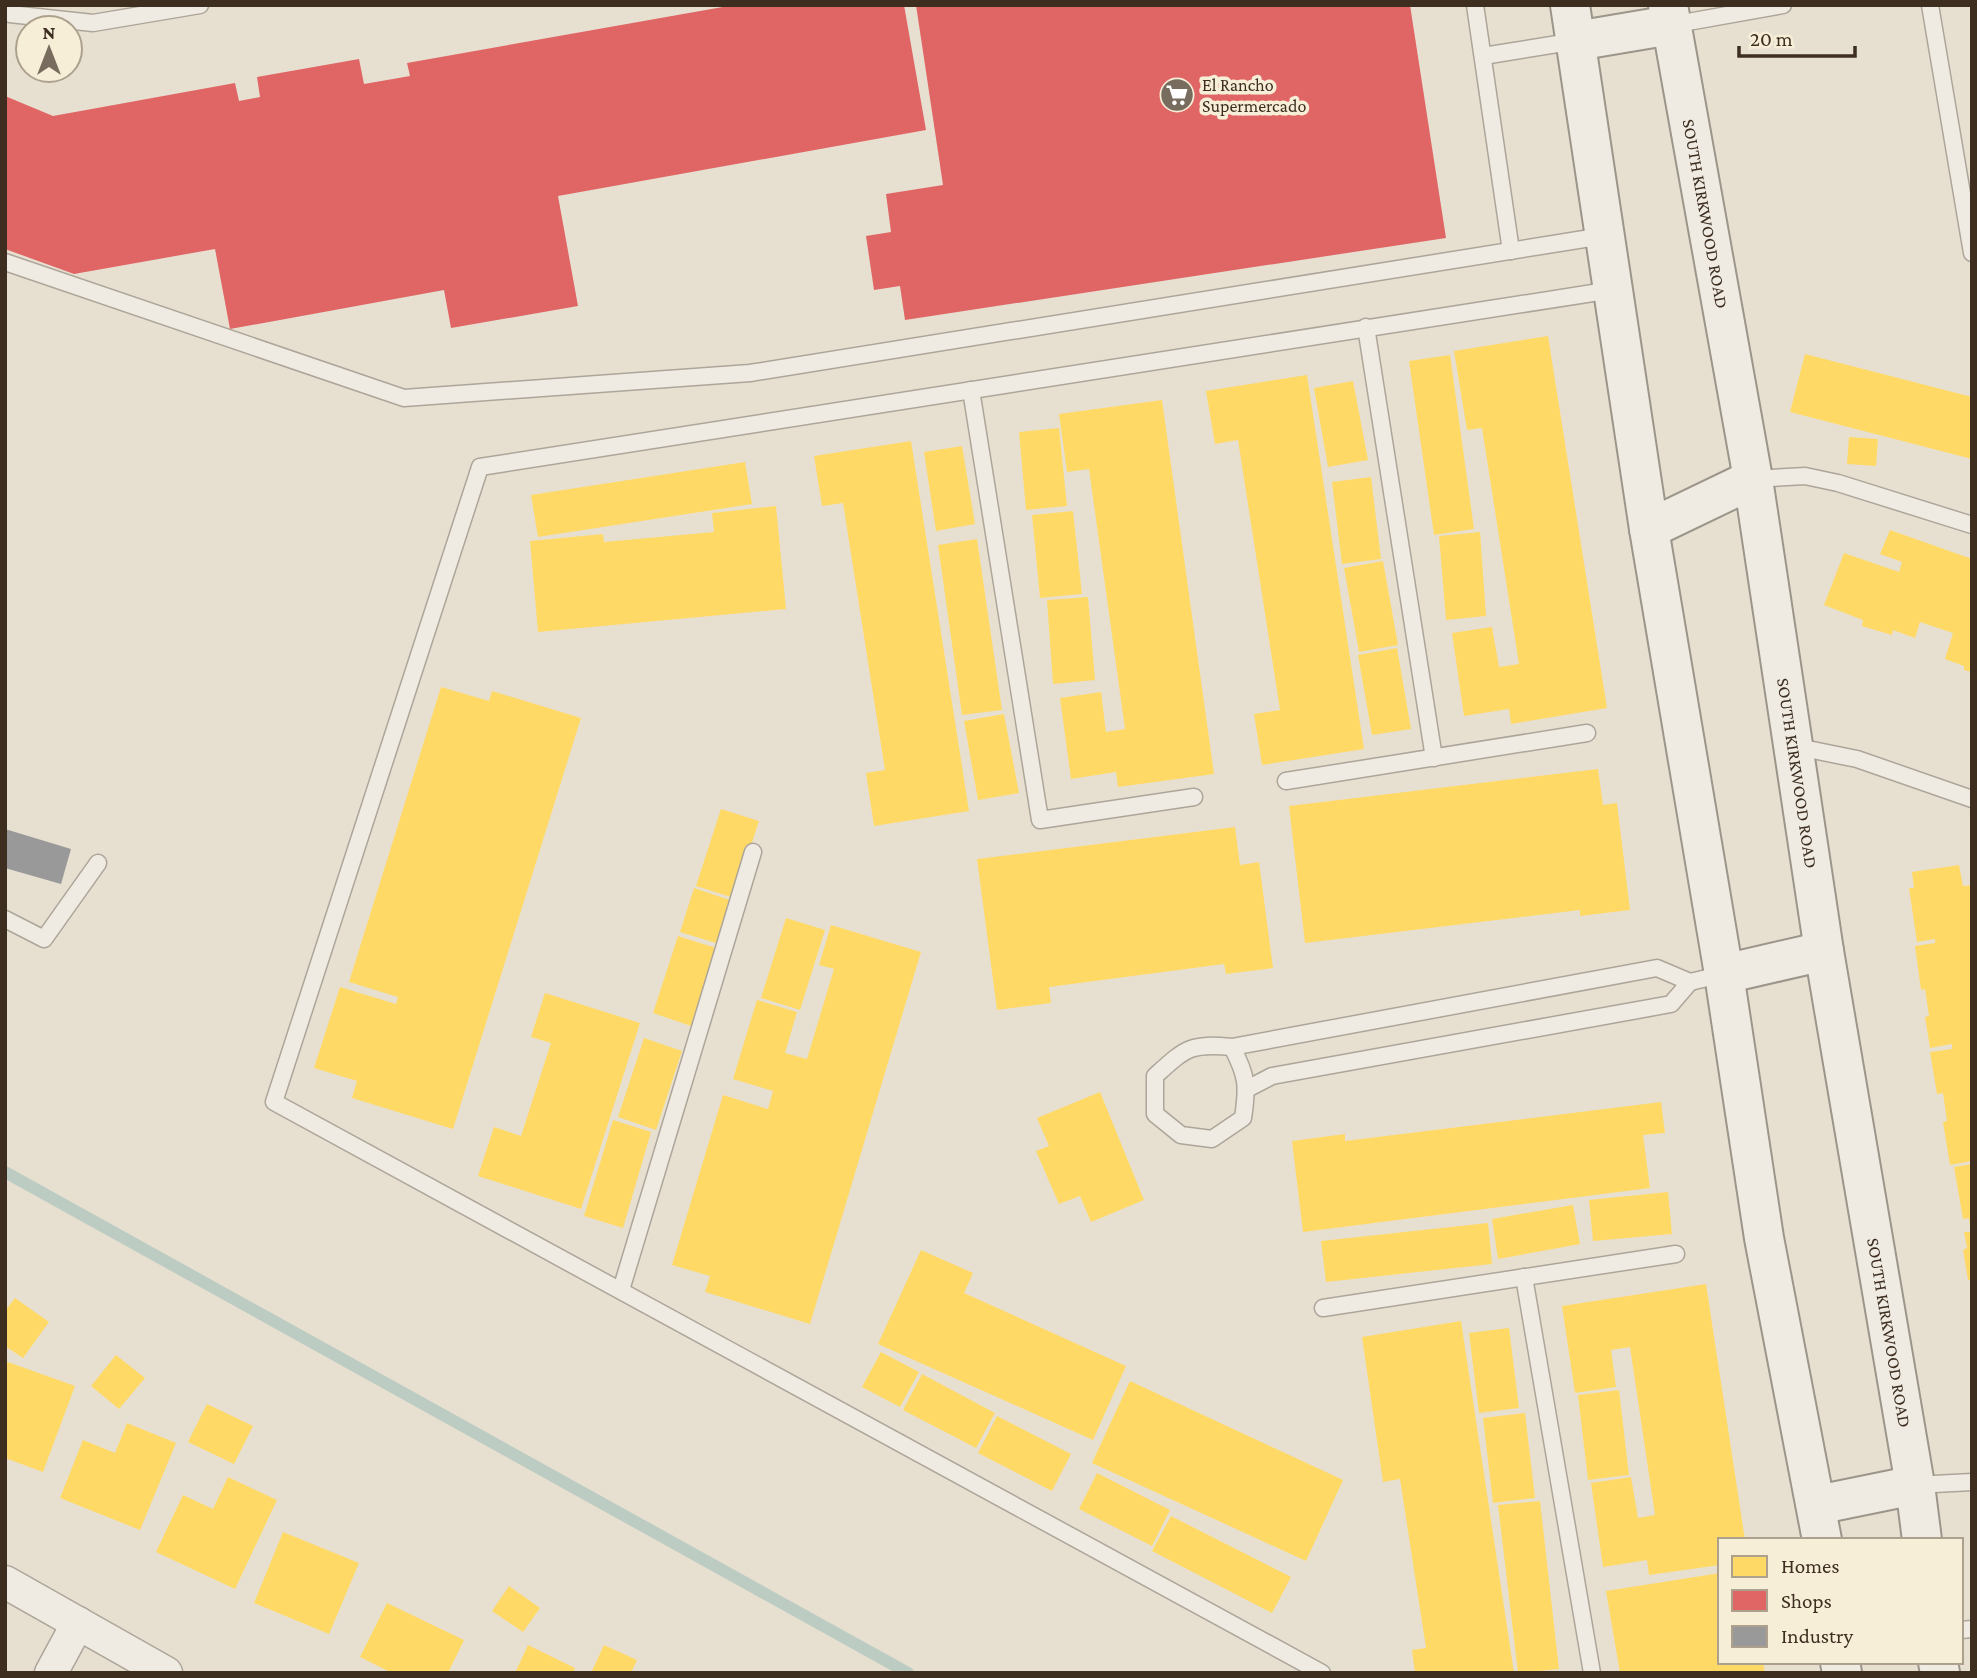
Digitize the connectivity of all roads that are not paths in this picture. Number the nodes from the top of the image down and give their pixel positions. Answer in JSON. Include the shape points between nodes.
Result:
{"nodes":[{"id":1,"x":201,"y":5,"type":"edge"},
{"id":2,"x":1475,"y":5,"type":"edge"},
{"id":3,"x":1783,"y":5,"type":"edge"},
{"id":4,"x":1930,"y":5,"type":"edge"},
{"id":5,"x":9,"y":11,"type":"edge"},
{"id":6,"x":1669,"y":15,"type":"edge"},
{"id":7,"x":1573,"y":23,"type":"edge"},
{"id":8,"x":1483,"y":56,"type":"junction"},
{"id":9,"x":1603,"y":236,"type":"junction"},
{"id":10,"x":1511,"y":251,"type":"junction"},
{"id":11,"x":1972,"y":253,"type":"edge"},
{"id":12,"x":5,"y":261,"type":"edge"},
{"id":13,"x":1612,"y":290,"type":"junction"},
{"id":14,"x":1366,"y":327,"type":"junction"},
{"id":15,"x":971,"y":390,"type":"junction"},
{"id":16,"x":1753,"y":479,"type":"junction"},
{"id":17,"x":1972,"y":525,"type":"edge"},
{"id":18,"x":1649,"y":529,"type":"junction"},
{"id":19,"x":1587,"y":733,"type":"dead end"},
{"id":20,"x":1793,"y":746,"type":"junction"},
{"id":21,"x":1434,"y":758,"type":"junction"},
{"id":22,"x":1286,"y":781,"type":"dead end"},
{"id":23,"x":1194,"y":797,"type":"dead end"},
{"id":24,"x":1972,"y":799,"type":"edge"},
{"id":25,"x":753,"y":852,"type":"dead end"},
{"id":26,"x":98,"y":863,"type":"dead end"},
{"id":27,"x":5,"y":919,"type":"edge"},
{"id":28,"x":1824,"y":951,"type":"junction"},
{"id":29,"x":1707,"y":978,"type":"junction"},
{"id":30,"x":1232,"y":1047,"type":"junction"},
{"id":31,"x":1247,"y":1089,"type":"junction"},
{"id":32,"x":1676,"y":1254,"type":"dead end"},
{"id":33,"x":1524,"y":1277,"type":"junction"},
{"id":34,"x":621,"y":1290,"type":"junction"},
{"id":35,"x":1322,"y":1308,"type":"dead end"},
{"id":36,"x":1972,"y":1482,"type":"edge"},
{"id":37,"x":1915,"y":1485,"type":"junction"},
{"id":38,"x":1819,"y":1523,"type":"edge"},
{"id":39,"x":1922,"y":1538,"type":"edge"},
{"id":40,"x":5,"y":1582,"type":"edge"},
{"id":41,"x":78,"y":1623,"type":"junction"},
{"id":42,"x":51,"y":1673,"type":"edge"},
{"id":43,"x":166,"y":1673,"type":"edge"},
{"id":44,"x":1322,"y":1673,"type":"edge"},
{"id":45,"x":1592,"y":1673,"type":"edge"}],
"edges":[{"from":1,"to":5,"type":"lane","via":[[93,23]]},
{"from":2,"to":8,"type":"lane"},
{"from":3,"to":6,"type":"lane"},
{"from":4,"to":11,"type":"lane"},
{"from":6,"to":7,"type":"main road"},
{"from":6,"to":16,"type":"main road","name":"SOUTH KIRKWOOD ROAD"},
{"from":7,"to":8,"type":"lane"},
{"from":7,"to":9,"type":"main road"},
{"from":8,"to":10,"type":"lane"},
{"from":9,"to":10,"type":"lane"},
{"from":9,"to":13,"type":"main road"},
{"from":10,"to":12,"type":"lane","via":[[750,373],[404,398]]},
{"from":13,"to":14,"type":"lane"},
{"from":13,"to":18,"type":"main road"},
{"from":14,"to":15,"type":"lane"},
{"from":14,"to":21,"type":"lane"},
{"from":15,"to":23,"type":"lane","via":[[1040,820]]},
{"from":15,"to":34,"type":"lane","via":[[480,467],[275,1102]]},
{"from":16,"to":17,"type":"lane","via":[[1805,476]]},
{"from":16,"to":18,"type":"main road"},
{"from":16,"to":20,"type":"main road","name":"SOUTH KIRKWOOD ROAD"},
{"from":18,"to":29,"type":"main road"},
{"from":19,"to":21,"type":"lane"},
{"from":20,"to":24,"type":"lane","via":[[1857,759]]},
{"from":20,"to":28,"type":"main road","name":"SOUTH KIRKWOOD ROAD"},
{"from":21,"to":22,"type":"lane"},
{"from":25,"to":34,"type":"lane"},
{"from":26,"to":27,"type":"lane","via":[[44,939]]},
{"from":28,"to":29,"type":"main road"},
{"from":28,"to":37,"type":"main road","name":"SOUTH KIRKWOOD ROAD"},
{"from":29,"to":30,"type":"lane","via":[[1657,968]]},
{"from":29,"to":31,"type":"lane","via":[[1671,1004],[1272,1076]]},
{"from":29,"to":38,"type":"main road"},
{"from":30,"to":31,"type":"lane","via":[[1244,1070]]},
{"from":30,"to":31,"type":"lane","via":[[1206,1044],[1185,1049],[1155,1076],[1155,1114],[1181,1135],[1212,1139],[1243,1118]]},
{"from":32,"to":33,"type":"lane"},
{"from":33,"to":35,"type":"lane"},
{"from":33,"to":45,"type":"lane"},
{"from":34,"to":44,"type":"lane"},
{"from":36,"to":37,"type":"lane"},
{"from":37,"to":38,"type":"main road"},
{"from":37,"to":39,"type":"main road","name":"SOUTH KIRKWOOD ROAD"},
{"from":40,"to":41,"type":"street"},
{"from":41,"to":42,"type":"street"},
{"from":41,"to":43,"type":"street"}]}
